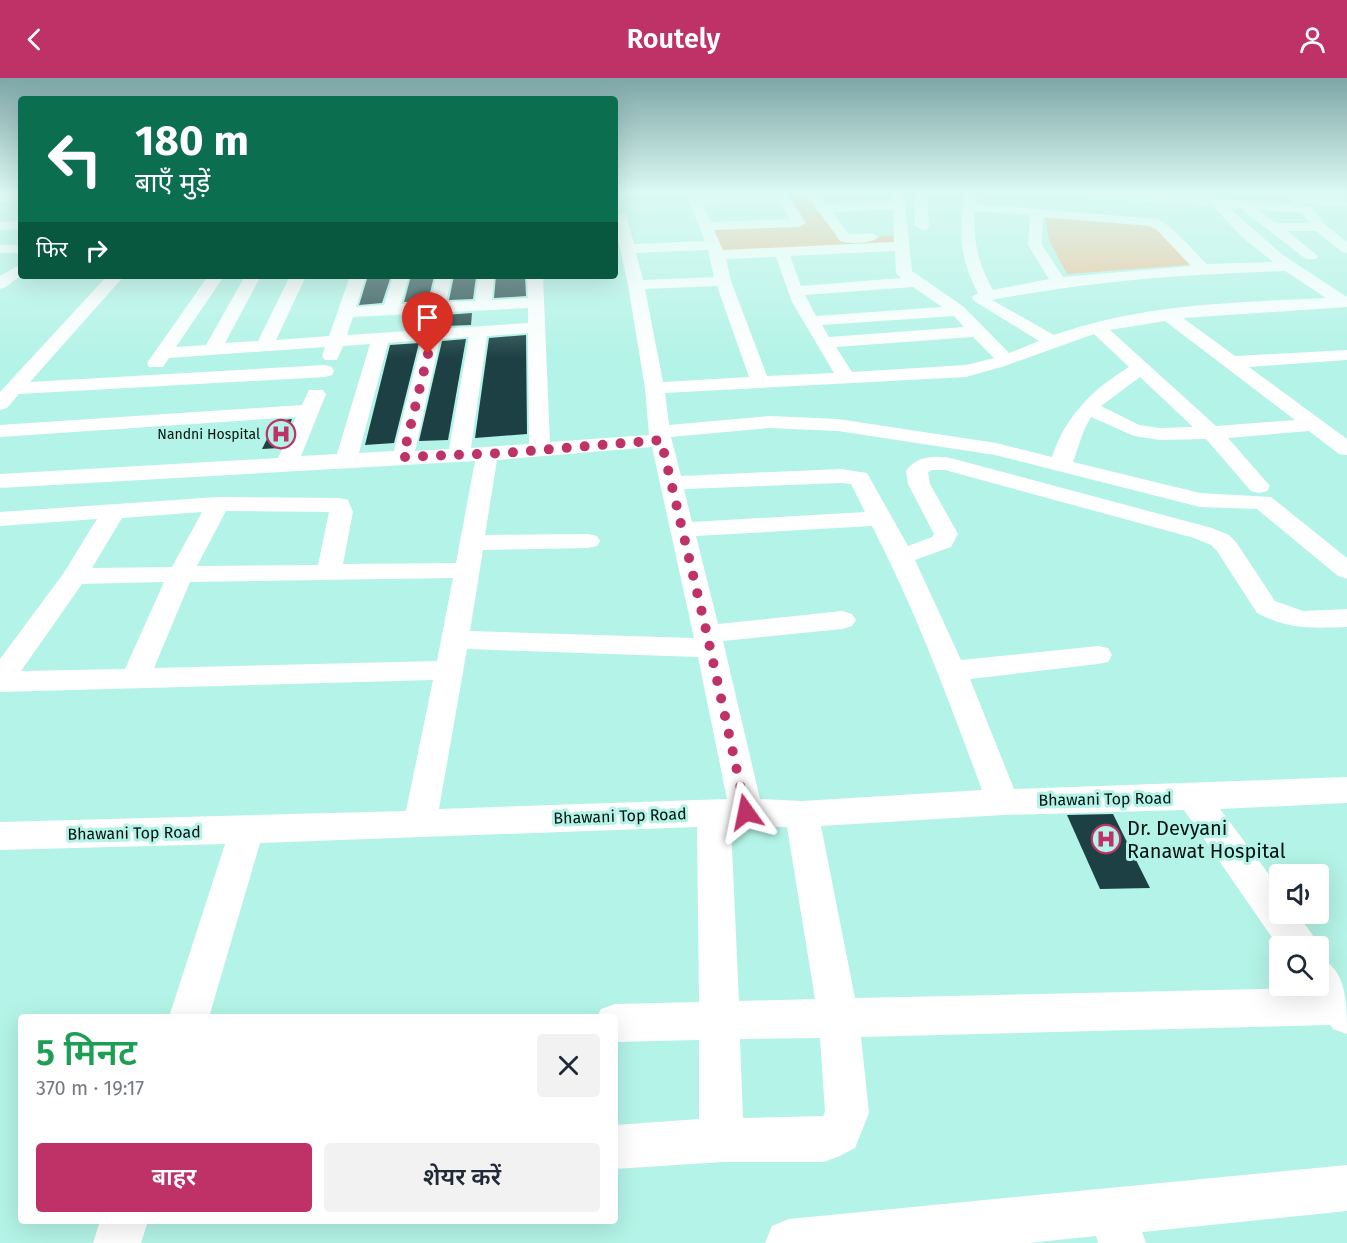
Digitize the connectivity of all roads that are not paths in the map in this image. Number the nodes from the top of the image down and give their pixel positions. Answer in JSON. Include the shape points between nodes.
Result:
{"nodes":[{"id":1,"x":822,"y":248,"type":"edge"},
{"id":2,"x":901,"y":248,"type":"edge"},
{"id":3,"x":967,"y":248,"type":"edge"},
{"id":4,"x":1037,"y":248,"type":"edge"},
{"id":5,"x":1181,"y":248,"type":"edge"},
{"id":6,"x":1264,"y":248,"type":"edge"},
{"id":7,"x":1300,"y":248,"type":"edge"},
{"id":8,"x":0,"y":249,"type":"edge"},
{"id":9,"x":18,"y":249,"type":"edge"},
{"id":10,"x":627,"y":249,"type":"joint"},
{"id":11,"x":716,"y":250,"type":"junction"},
{"id":12,"x":782,"y":252,"type":"junction"},
{"id":13,"x":1311,"y":256,"type":"dead end"},
{"id":14,"x":1286,"y":266,"type":"junction"},
{"id":15,"x":1203,"y":270,"type":"junction"},
{"id":16,"x":18,"y":271,"type":"edge"},
{"id":17,"x":0,"y":272,"type":"edge"},
{"id":18,"x":18,"y":272,"type":"edge"},
{"id":19,"x":113,"y":279,"type":"edge"},
{"id":20,"x":214,"y":279,"type":"edge"},
{"id":21,"x":251,"y":279,"type":"edge"},
{"id":22,"x":297,"y":279,"type":"edge"},
{"id":23,"x":357,"y":279,"type":"edge"},
{"id":24,"x":400,"y":279,"type":"edge"},
{"id":25,"x":443,"y":279,"type":"edge"},
{"id":26,"x":486,"y":279,"type":"edge"},
{"id":27,"x":535,"y":279,"type":"edge"},
{"id":28,"x":723,"y":281,"type":"junction"},
{"id":29,"x":915,"y":282,"type":"junction"},
{"id":30,"x":1059,"y":282,"type":"junction"},
{"id":31,"x":0,"y":284,"type":"edge"},
{"id":32,"x":636,"y":285,"type":"junction"},
{"id":33,"x":795,"y":291,"type":"junction"},
{"id":34,"x":987,"y":294,"type":"junction"},
{"id":35,"x":1346,"y":302,"type":"edge"},
{"id":36,"x":535,"y":303,"type":"junction"},
{"id":37,"x":483,"y":305,"type":"junction"},
{"id":38,"x":437,"y":308,"type":"junction"},
{"id":39,"x":391,"y":310,"type":"junction"},
{"id":40,"x":958,"y":311,"type":"junction"},
{"id":41,"x":347,"y":312,"type":"junction"},
{"id":42,"x":1168,"y":315,"type":"junction"},
{"id":43,"x":812,"y":321,"type":"junction"},
{"id":44,"x":538,"y":327,"type":"junction"},
{"id":45,"x":1097,"y":328,"type":"junction"},
{"id":46,"x":479,"y":331,"type":"junction"},
{"id":47,"x":977,"y":331,"type":"junction"},
{"id":48,"x":433,"y":333,"type":"junction"},
{"id":49,"x":381,"y":337,"type":"junction"},
{"id":50,"x":337,"y":341,"type":"junction"},
{"id":51,"x":1051,"y":341,"type":"junction"},
{"id":52,"x":824,"y":343,"type":"junction"},
{"id":53,"x":264,"y":347,"type":"junction"},
{"id":54,"x":212,"y":350,"type":"junction"},
{"id":55,"x":164,"y":354,"type":"junction"},
{"id":56,"x":1347,"y":355,"type":"edge"},
{"id":57,"x":1005,"y":360,"type":"junction"},
{"id":58,"x":1234,"y":362,"type":"junction"},
{"id":59,"x":1141,"y":368,"type":"junction"},
{"id":60,"x":325,"y":370,"type":"junction"},
{"id":61,"x":847,"y":378,"type":"junction"},
{"id":62,"x":142,"y":380,"type":"junction"},
{"id":63,"x":760,"y":382,"type":"junction"},
{"id":64,"x":655,"y":388,"type":"junction"},
{"id":65,"x":14,"y":389,"type":"junction"},
{"id":66,"x":0,"y":404,"type":"edge"},
{"id":67,"x":1088,"y":408,"type":"junction"},
{"id":68,"x":310,"y":410,"type":"junction"},
{"id":69,"x":1314,"y":424,"type":"junction"},
{"id":70,"x":0,"y":431,"type":"edge"},
{"id":71,"x":1211,"y":432,"type":"junction"},
{"id":72,"x":660,"y":436,"type":"junction"},
{"id":73,"x":1347,"y":449,"type":"edge"},
{"id":74,"x":540,"y":450,"type":"junction"},
{"id":75,"x":487,"y":454,"type":"junction"},
{"id":76,"x":459,"y":455,"type":"junction"},
{"id":77,"x":403,"y":457,"type":"junction"},
{"id":78,"x":346,"y":459,"type":"junction"},
{"id":79,"x":287,"y":463,"type":"junction"},
{"id":80,"x":1061,"y":464,"type":"junction"},
{"id":81,"x":0,"y":481,"type":"edge"},
{"id":82,"x":673,"y":483,"type":"junction"},
{"id":83,"x":1260,"y":486,"type":"dead end"},
{"id":84,"x":218,"y":504,"type":"junction"},
{"id":85,"x":114,"y":511,"type":"junction"},
{"id":86,"x":10,"y":518,"type":"edge"},
{"id":87,"x":881,"y":518,"type":"junction"},
{"id":88,"x":683,"y":530,"type":"junction"},
{"id":89,"x":0,"y":539,"type":"edge"},
{"id":90,"x":588,"y":541,"type":"dead end"},
{"id":91,"x":473,"y":543,"type":"junction"},
{"id":92,"x":901,"y":557,"type":"junction"},
{"id":93,"x":467,"y":570,"type":"junction"},
{"id":94,"x":329,"y":571,"type":"junction"},
{"id":95,"x":1346,"y":571,"type":"edge"},
{"id":96,"x":181,"y":573,"type":"junction"},
{"id":97,"x":74,"y":576,"type":"junction"},
{"id":98,"x":1347,"y":607,"type":"edge"},
{"id":99,"x":1347,"y":618,"type":"edge"},
{"id":100,"x":842,"y":620,"type":"dead end"},
{"id":101,"x":455,"y":640,"type":"junction"},
{"id":102,"x":709,"y":641,"type":"junction"},
{"id":103,"x":1098,"y":655,"type":"dead end"},
{"id":104,"x":450,"y":670,"type":"junction"},
{"id":105,"x":952,"y":671,"type":"junction"},
{"id":106,"x":135,"y":679,"type":"junction"},
{"id":107,"x":0,"y":681,"type":"edge"},
{"id":108,"x":1347,"y":790,"type":"edge"},
{"id":109,"x":1193,"y":797,"type":"junction"},
{"id":110,"x":1003,"y":802,"type":"junction"},
{"id":111,"x":730,"y":812,"type":"junction"},
{"id":112,"x":802,"y":814,"type":"junction"},
{"id":113,"x":420,"y":824,"type":"junction"},
{"id":114,"x":248,"y":830,"type":"junction"},
{"id":115,"x":0,"y":836,"type":"edge"},
{"id":116,"x":1292,"y":936,"type":"edge"},
{"id":117,"x":1329,"y":989,"type":"edge"},
{"id":118,"x":1345,"y":1010,"type":"edge"},
{"id":119,"x":190,"y":1014,"type":"edge"},
{"id":120,"x":839,"y":1018,"type":"junction"},
{"id":121,"x":721,"y":1021,"type":"junction"},
{"id":122,"x":618,"y":1023,"type":"edge"},
{"id":123,"x":722,"y":1140,"type":"junction"},
{"id":124,"x":618,"y":1147,"type":"edge"},
{"id":125,"x":1347,"y":1188,"type":"edge"},
{"id":126,"x":123,"y":1224,"type":"edge"},
{"id":127,"x":1116,"y":1227,"type":"edge"},
{"id":128,"x":117,"y":1243,"type":"edge"},
{"id":129,"x":789,"y":1243,"type":"edge"}],
"edges":[{"from":1,"to":12,"type":"street"},
{"from":2,"to":29,"type":"street","via":[[898,265]]},
{"from":3,"to":34,"type":"street"},
{"from":4,"to":30,"type":"street"},
{"from":5,"to":15,"type":"street"},
{"from":6,"to":14,"type":"street"},
{"from":7,"to":13,"type":"street"},
{"from":8,"to":9,"type":"street"},
{"from":10,"to":11,"type":"street"},
{"from":10,"to":32,"type":"street"},
{"from":11,"to":12,"type":"street"},
{"from":11,"to":28,"type":"street"},
{"from":12,"to":33,"type":"street","via":[[792,271]]},
{"from":14,"to":15,"type":"street"},
{"from":14,"to":35,"type":"street"},
{"from":15,"to":30,"type":"street"},
{"from":16,"to":17,"type":"street"},
{"from":18,"to":31,"type":"street"},
{"from":19,"to":65,"type":"street"},
{"from":20,"to":55,"type":"street"},
{"from":21,"to":54,"type":"street"},
{"from":22,"to":53,"type":"street"},
{"from":23,"to":41,"type":"street"},
{"from":24,"to":39,"type":"street"},
{"from":25,"to":38,"type":"street"},
{"from":26,"to":37,"type":"street"},
{"from":27,"to":36,"type":"street"},
{"from":28,"to":32,"type":"street"},
{"from":28,"to":63,"type":"street"},
{"from":29,"to":33,"type":"street"},
{"from":29,"to":40,"type":"street"},
{"from":30,"to":34,"type":"street"},
{"from":32,"to":64,"type":"street"},
{"from":33,"to":43,"type":"street"},
{"from":34,"to":51,"type":"street","via":[[980,297],[982,301]]},
{"from":35,"to":42,"type":"street"},
{"from":36,"to":37,"type":"street"},
{"from":36,"to":44,"type":"street"},
{"from":37,"to":38,"type":"street"},
{"from":38,"to":39,"type":"street"},
{"from":39,"to":41,"type":"street"},
{"from":40,"to":43,"type":"street"},
{"from":40,"to":47,"type":"street"},
{"from":41,"to":50,"type":"street"},
{"from":42,"to":45,"type":"street"},
{"from":42,"to":58,"type":"street"},
{"from":43,"to":52,"type":"street"},
{"from":44,"to":46,"type":"street"},
{"from":44,"to":74,"type":"street"},
{"from":45,"to":51,"type":"street"},
{"from":45,"to":59,"type":"street"},
{"from":46,"to":48,"type":"street"},
{"from":46,"to":76,"type":"street"},
{"from":47,"to":52,"type":"street"},
{"from":47,"to":57,"type":"street"},
{"from":48,"to":49,"type":"street"},
{"from":48,"to":77,"type":"street"},
{"from":49,"to":50,"type":"street"},
{"from":49,"to":78,"type":"street"},
{"from":50,"to":53,"type":"street"},
{"from":50,"to":60,"type":"street"},
{"from":51,"to":57,"type":"street"},
{"from":52,"to":61,"type":"street"},
{"from":53,"to":54,"type":"street"},
{"from":54,"to":55,"type":"street"},
{"from":55,"to":62,"type":"street"},
{"from":56,"to":58,"type":"street"},
{"from":57,"to":61,"type":"street","via":[[966,371]]},
{"from":58,"to":69,"type":"street"},
{"from":59,"to":67,"type":"street"},
{"from":59,"to":71,"type":"street"},
{"from":60,"to":62,"type":"street"},
{"from":60,"to":68,"type":"street"},
{"from":61,"to":63,"type":"street"},
{"from":62,"to":65,"type":"street"},
{"from":63,"to":64,"type":"street"},
{"from":64,"to":72,"type":"street"},
{"from":65,"to":66,"type":"street"},
{"from":67,"to":71,"type":"street","via":[[1143,432]]},
{"from":67,"to":80,"type":"street","via":[[1073,428]]},
{"from":68,"to":70,"type":"street"},
{"from":68,"to":79,"type":"street"},
{"from":69,"to":71,"type":"street"},
{"from":69,"to":73,"type":"street"},
{"from":71,"to":83,"type":"street"},
{"from":72,"to":74,"type":"street"},
{"from":72,"to":80,"type":"street","via":[[769,422],[815,423],[940,439]]},
{"from":72,"to":82,"type":"street"},
{"from":74,"to":75,"type":"street"},
{"from":75,"to":76,"type":"street"},
{"from":75,"to":91,"type":"street"},
{"from":76,"to":77,"type":"street"},
{"from":77,"to":78,"type":"street"},
{"from":78,"to":79,"type":"street"},
{"from":79,"to":81,"type":"street"},
{"from":80,"to":95,"type":"street","via":[[1200,500],[1263,502]]},
{"from":82,"to":87,"type":"street","via":[[852,476],[859,478]]},
{"from":82,"to":88,"type":"street"},
{"from":84,"to":85,"type":"street"},
{"from":84,"to":94,"type":"street","via":[[339,505],[341,512]]},
{"from":84,"to":96,"type":"street"},
{"from":85,"to":86,"type":"street"},
{"from":85,"to":97,"type":"street"},
{"from":86,"to":89,"type":"street"},
{"from":87,"to":88,"type":"street"},
{"from":87,"to":92,"type":"street"},
{"from":88,"to":102,"type":"street"},
{"from":90,"to":91,"type":"street"},
{"from":91,"to":93,"type":"street"},
{"from":92,"to":99,"type":"street","via":[[942,542],[946,534],[919,484],[917,471],[922,465],[946,464],[1203,533],[1227,547],[1266,607],[1302,620]]},
{"from":92,"to":105,"type":"street"},
{"from":93,"to":94,"type":"street"},
{"from":93,"to":101,"type":"street"},
{"from":94,"to":96,"type":"street"},
{"from":95,"to":98,"type":"street","via":[[1341,582]]},
{"from":96,"to":97,"type":"street"},
{"from":96,"to":106,"type":"street"},
{"from":97,"to":107,"type":"street"},
{"from":100,"to":102,"type":"street"},
{"from":101,"to":102,"type":"street"},
{"from":101,"to":104,"type":"street"},
{"from":102,"to":111,"type":"street"},
{"from":103,"to":105,"type":"street"},
{"from":104,"to":106,"type":"street"},
{"from":104,"to":113,"type":"street"},
{"from":105,"to":110,"type":"street"},
{"from":106,"to":107,"type":"street"},
{"from":108,"to":109,"type":"street","name":"Bhawani Top Road"},
{"from":109,"to":110,"type":"street","name":"Bhawani Top Road"},
{"from":109,"to":116,"type":"street"},
{"from":110,"to":112,"type":"street","name":"Bhawani Top Road"},
{"from":111,"to":112,"type":"street","name":"Bhawani Top Road"},
{"from":111,"to":113,"type":"street","name":"Bhawani Top Road"},
{"from":111,"to":121,"type":"street"},
{"from":112,"to":120,"type":"street"},
{"from":113,"to":114,"type":"street","name":"Bhawani Top Road"},
{"from":114,"to":115,"type":"street","name":"Bhawani Top Road"},
{"from":114,"to":119,"type":"street"},
{"from":117,"to":118,"type":"street"},
{"from":118,"to":120,"type":"street"},
{"from":120,"to":121,"type":"street"},
{"from":120,"to":123,"type":"street","via":[[847,1113],[839,1132],[824,1140]]},
{"from":121,"to":122,"type":"street"},
{"from":121,"to":123,"type":"street"},
{"from":123,"to":124,"type":"street"},
{"from":125,"to":127,"type":"street"},
{"from":126,"to":128,"type":"street"},
{"from":127,"to":129,"type":"street"}]}
